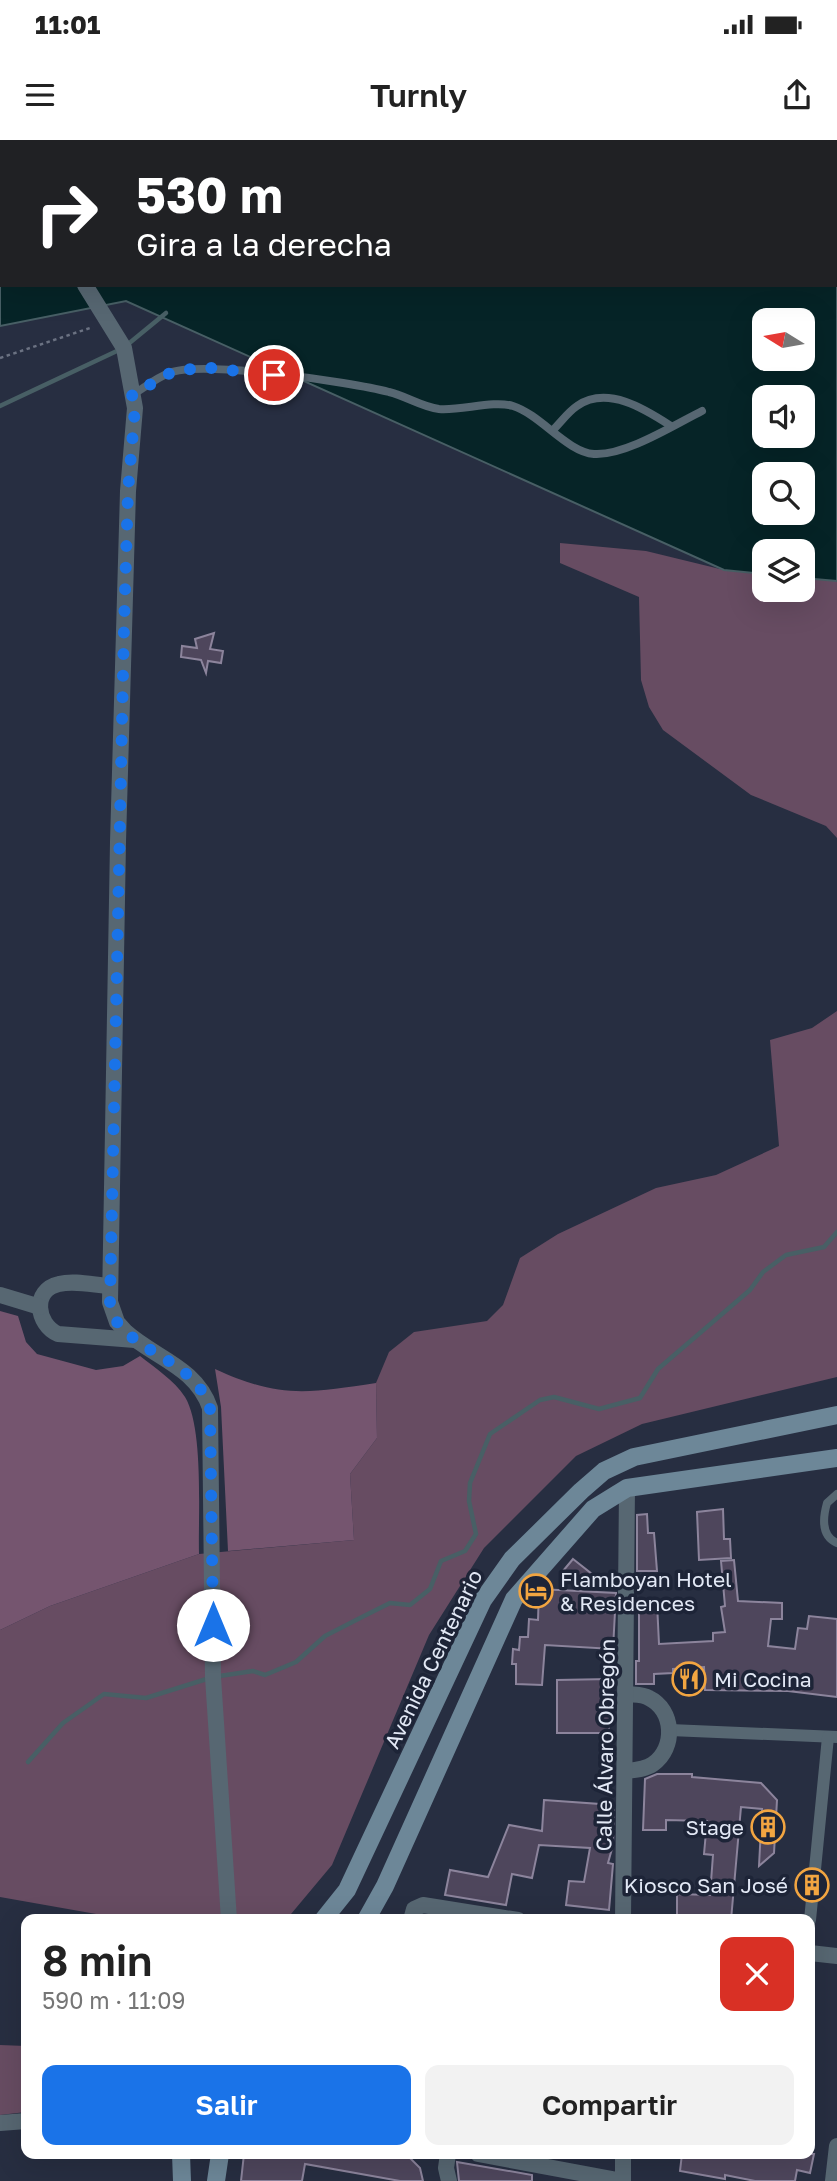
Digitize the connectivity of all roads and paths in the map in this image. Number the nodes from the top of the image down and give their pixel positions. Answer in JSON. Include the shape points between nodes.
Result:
{"nodes":[{"id":1,"x":86,"y":287,"type":"edge"},
{"id":2,"x":108,"y":323,"type":"junction"},
{"id":3,"x":0,"y":358,"type":"edge"},
{"id":4,"x":132,"y":395,"type":"junction"},
{"id":5,"x":702,"y":411,"type":"dead end"},
{"id":6,"x":671,"y":426,"type":"junction"},
{"id":7,"x":553,"y":430,"type":"junction"},
{"id":8,"x":109,"y":1286,"type":"junction"},
{"id":9,"x":0,"y":1294,"type":"edge"},
{"id":10,"x":40,"y":1307,"type":"junction"},
{"id":11,"x":135,"y":1340,"type":"junction"},
{"id":12,"x":837,"y":1415,"type":"edge"},
{"id":13,"x":837,"y":1458,"type":"edge"},
{"id":14,"x":627,"y":1488,"type":"junction"},
{"id":15,"x":837,"y":1494,"type":"edge"},
{"id":16,"x":837,"y":1543,"type":"edge"},
{"id":17,"x":627,"y":1694,"type":"junction"},
{"id":18,"x":670,"y":1730,"type":"junction"},
{"id":19,"x":832,"y":1737,"type":"edge"},
{"id":20,"x":626,"y":1771,"type":"junction"},
{"id":21,"x":229,"y":1914,"type":"edge"},
{"id":22,"x":328,"y":1914,"type":"edge"},
{"id":23,"x":369,"y":1914,"type":"edge"},
{"id":24,"x":413,"y":1914,"type":"edge"},
{"id":25,"x":479,"y":1914,"type":"edge"},
{"id":26,"x":624,"y":1914,"type":"edge"},
{"id":27,"x":811,"y":1914,"type":"edge"},
{"id":28,"x":815,"y":1954,"type":"edge"},
{"id":29,"x":837,"y":1956,"type":"edge"},
{"id":30,"x":21,"y":2121,"type":"edge"},
{"id":31,"x":0,"y":2123,"type":"edge"},
{"id":32,"x":837,"y":2146,"type":"edge"},
{"id":33,"x":181,"y":2159,"type":"edge"},
{"id":34,"x":219,"y":2159,"type":"edge"},
{"id":35,"x":447,"y":2159,"type":"edge"},
{"id":36,"x":505,"y":2159,"type":"edge"},
{"id":37,"x":623,"y":2159,"type":"edge"},
{"id":38,"x":182,"y":2181,"type":"edge"},
{"id":39,"x":216,"y":2181,"type":"edge"},
{"id":40,"x":449,"y":2181,"type":"edge"},
{"id":41,"x":623,"y":2181,"type":"edge"},
{"id":42,"x":833,"y":2181,"type":"edge"}],
"edges":[{"from":1,"to":2,"type":"street"},
{"from":2,"to":3,"type":"path"},
{"from":2,"to":4,"type":"street","via":[[124,348]]},
{"from":4,"to":7,"type":"lane","via":[[170,373],[202,367],[390,392],[438,409],[508,404],[528,411]]},
{"from":4,"to":8,"type":"street"},
{"from":5,"to":6,"type":"lane"},
{"from":6,"to":7,"type":"lane","via":[[631,445],[596,454]]},
{"from":6,"to":7,"type":"lane","via":[[632,404],[606,398],[576,407]]},
{"from":8,"to":10,"type":"street","via":[[58,1284],[47,1291]]},
{"from":8,"to":11,"type":"street","via":[[117,1322]]},
{"from":9,"to":10,"type":"street"},
{"from":10,"to":11,"type":"street","via":[[44,1324],[58,1334]]},
{"from":11,"to":21,"type":"street","via":[[192,1377],[210,1408],[213,1677]]},
{"from":12,"to":22,"type":"main road","name":"Avenida Centenario","via":[[634,1457],[604,1471],[580,1490],[512,1559],[483,1600],[347,1890]]},
{"from":13,"to":14,"type":"main road"},
{"from":14,"to":17,"type":"street","name":"Calle Álvaro Obregón"},
{"from":14,"to":23,"type":"main road","via":[[593,1509],[514,1599]]},
{"from":15,"to":16,"type":"lane","via":[[827,1503],[824,1525],[829,1538]]},
{"from":17,"to":18,"type":"street","via":[[649,1698],[660,1706]]},
{"from":17,"to":20,"type":"street","name":"Calle Álvaro Obregón"},
{"from":18,"to":19,"type":"street"},
{"from":18,"to":20,"type":"street","via":[[662,1755],[652,1764]]},
{"from":19,"to":27,"type":"street"},
{"from":20,"to":26,"type":"street","name":"Calle Álvaro Obregón"},
{"from":24,"to":25,"type":"street","via":[[423,1905]]},
{"from":28,"to":29,"type":"street"},
{"from":30,"to":31,"type":"street"},
{"from":32,"to":42,"type":"street"},
{"from":33,"to":38,"type":"main road"},
{"from":34,"to":39,"type":"main road"},
{"from":35,"to":40,"type":"street"},
{"from":36,"to":41,"type":"street"},
{"from":37,"to":41,"type":"street"}]}
